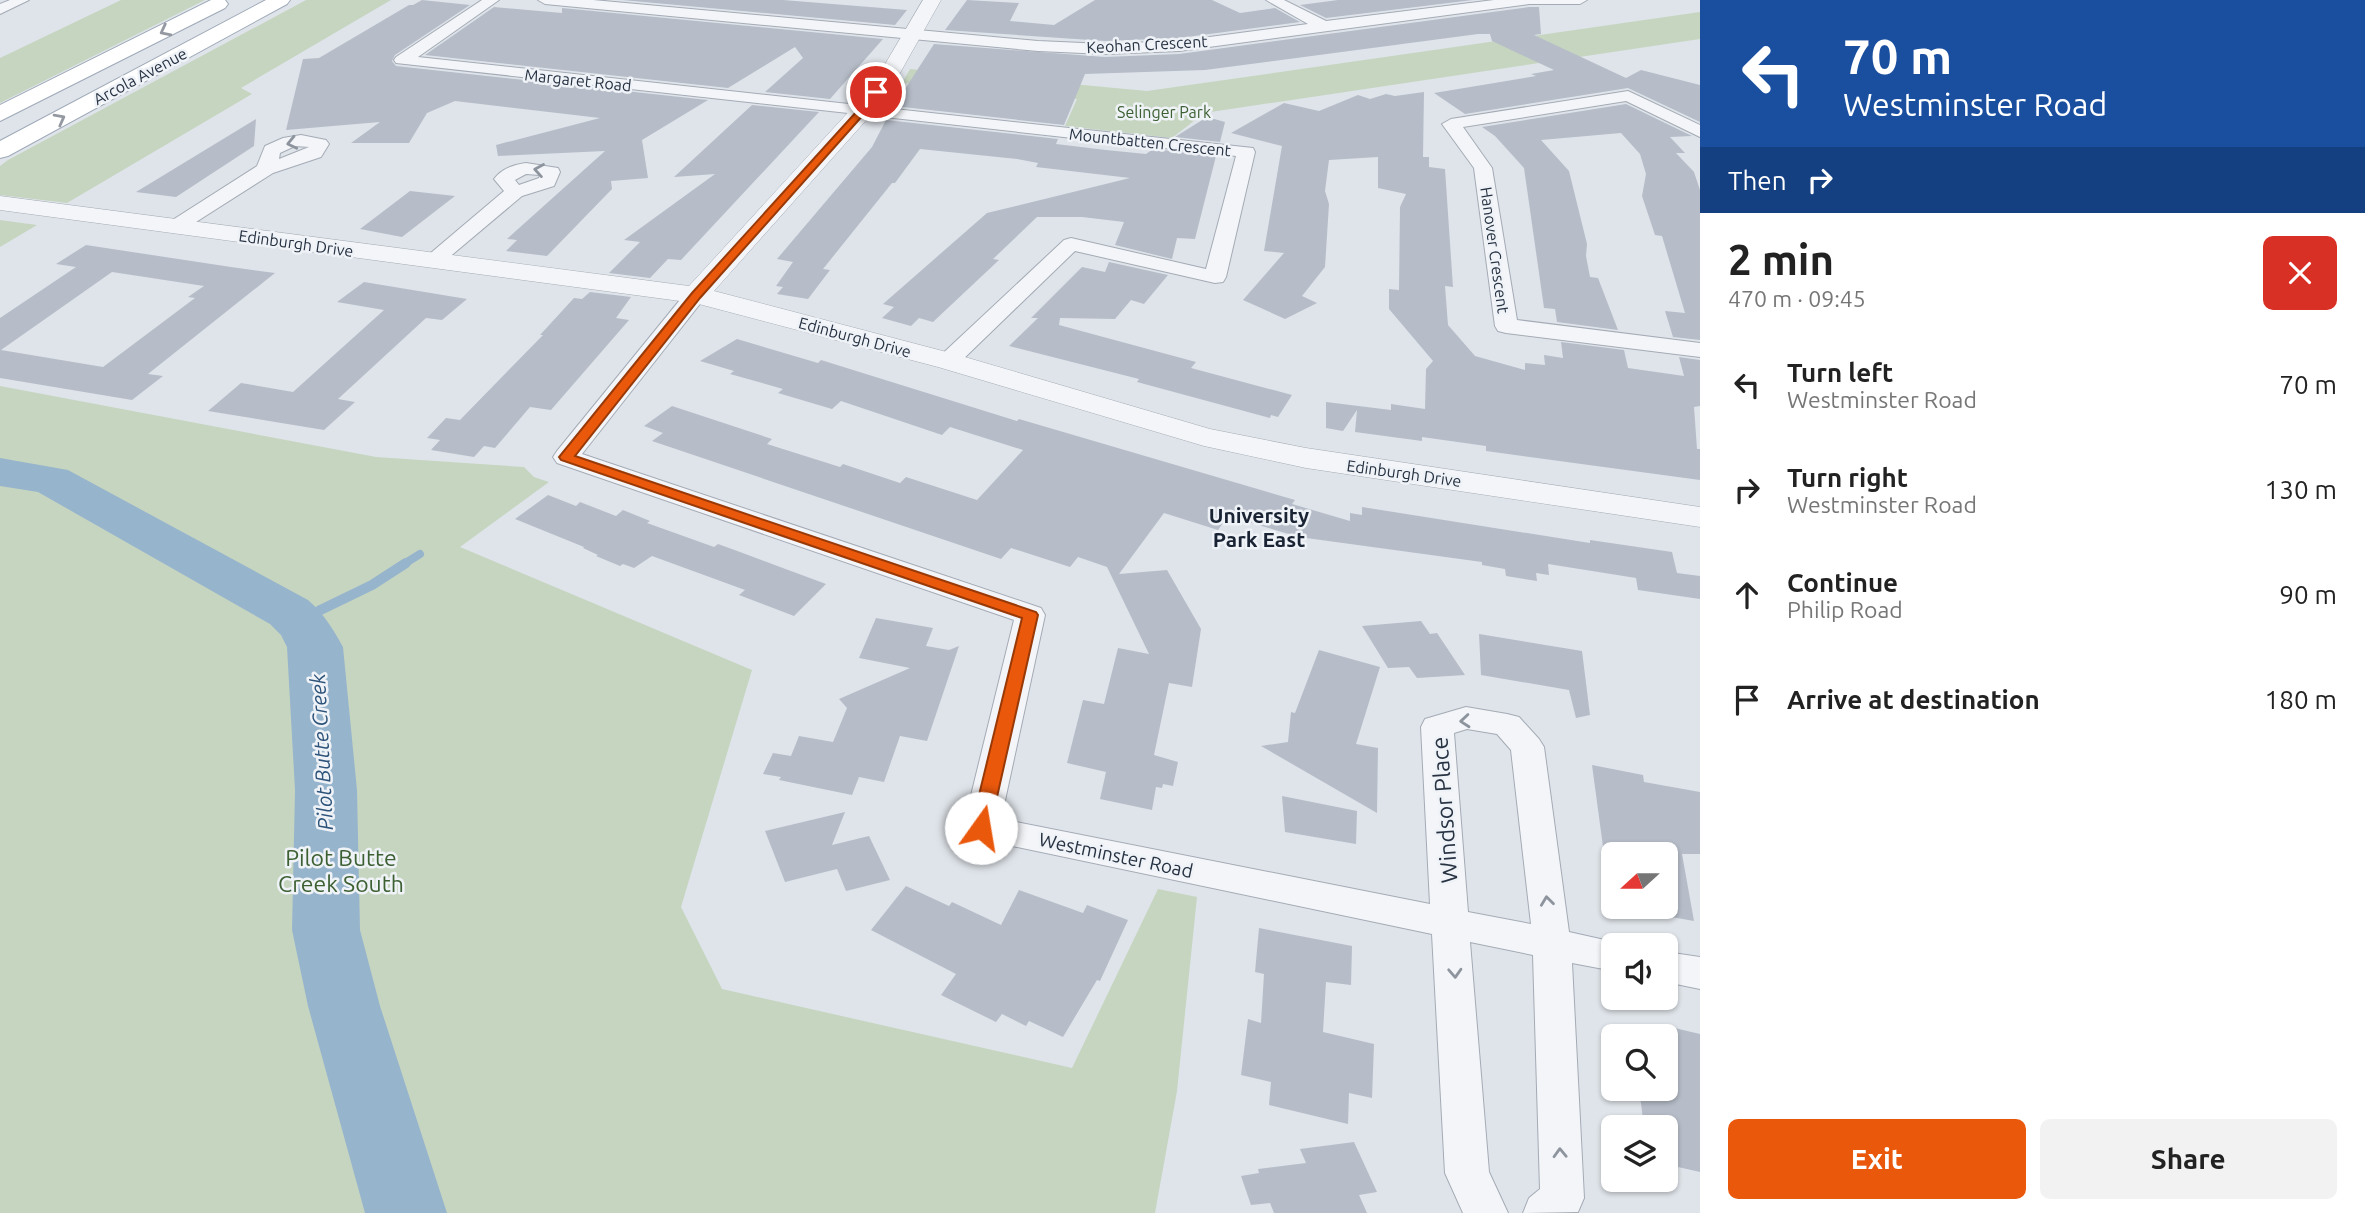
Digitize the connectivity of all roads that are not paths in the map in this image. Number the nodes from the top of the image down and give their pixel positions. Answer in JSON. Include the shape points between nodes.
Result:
{"nodes":[{"id":1,"x":22,"y":0,"type":"edge"},
{"id":2,"x":226,"y":0,"type":"edge"},
{"id":3,"x":279,"y":0,"type":"edge"},
{"id":4,"x":492,"y":0,"type":"edge"},
{"id":5,"x":545,"y":0,"type":"edge"},
{"id":6,"x":932,"y":0,"type":"edge"},
{"id":7,"x":1273,"y":0,"type":"edge"},
{"id":8,"x":1530,"y":0,"type":"edge"},
{"id":9,"x":1580,"y":0,"type":"edge"},
{"id":10,"x":0,"y":10,"type":"edge"},
{"id":11,"x":1324,"y":26,"type":"junction"},
{"id":12,"x":912,"y":35,"type":"junction"},
{"id":13,"x":861,"y":112,"type":"junction"},
{"id":14,"x":0,"y":114,"type":"edge"},
{"id":15,"x":1700,"y":132,"type":"edge"},
{"id":16,"x":0,"y":151,"type":"edge"},
{"id":17,"x":267,"y":169,"type":"dead end"},
{"id":18,"x":515,"y":192,"type":"dead end"},
{"id":19,"x":0,"y":203,"type":"edge"},
{"id":20,"x":178,"y":225,"type":"junction"},
{"id":21,"x":433,"y":261,"type":"junction"},
{"id":22,"x":696,"y":295,"type":"junction"},
{"id":23,"x":1700,"y":350,"type":"edge"},
{"id":24,"x":948,"y":361,"type":"junction"},
{"id":25,"x":1700,"y":517,"type":"edge"},
{"id":26,"x":1452,"y":922,"type":"junction"},
{"id":27,"x":1552,"y":944,"type":"junction"},
{"id":28,"x":1601,"y":953,"type":"edge"},
{"id":29,"x":1678,"y":969,"type":"edge"},
{"id":30,"x":1700,"y":973,"type":"edge"},
{"id":31,"x":1486,"y":1213,"type":"edge"},
{"id":32,"x":1545,"y":1213,"type":"edge"}],
"edges":[{"from":1,"to":10,"type":"street"},
{"from":2,"to":14,"type":"main road","name":"Arcola Avenue","one_way":true},
{"from":16,"to":3,"type":"main road","name":"Arcola Avenue","one_way":true},
{"from":4,"to":13,"type":"street","name":"Margaret Road","via":[[402,60]]},
{"from":5,"to":12,"type":"street"},
{"from":6,"to":12,"type":"street"},
{"from":7,"to":11,"type":"street"},
{"from":8,"to":9,"type":"street"},
{"from":8,"to":11,"type":"street","name":"Keohan Crescent"},
{"from":11,"to":12,"type":"street","name":"Keohan Crescent","via":[[1178,46],[1105,49]]},
{"from":12,"to":13,"type":"street"},
{"from":13,"to":22,"type":"street"},
{"from":13,"to":24,"type":"street","name":"Mountbatten Crescent","via":[[1246,152],[1215,277],[1071,244]]},
{"from":15,"to":23,"type":"street","name":"Hanover Crescent","via":[[1628,96],[1451,124],[1483,168],[1506,326]]},
{"from":17,"to":20,"type":"street"},
{"from":18,"to":21,"type":"street"},
{"from":19,"to":20,"type":"street","name":"Edinburgh Drive"},
{"from":20,"to":21,"type":"street","name":"Edinburgh Drive"},
{"from":21,"to":22,"type":"street","name":"Edinburgh Drive"},
{"from":22,"to":24,"type":"street","name":"Edinburgh Drive"},
{"from":22,"to":26,"type":"street","name":"Westminster Road","via":[[566,457],[1030,615],[981,828]]},
{"from":24,"to":25,"type":"street","name":"Edinburgh Drive","via":[[1204,437],[1293,456]]},
{"from":26,"to":27,"type":"street","name":"Westminster Road"},
{"from":27,"to":26,"type":"street","name":"Windsor Place","one_way":true,"via":[[1527,747],[1507,725],[1466,718],[1437,727]]},
{"from":26,"to":31,"type":"street","name":"Windsor Place","one_way":true,"via":[[1467,1173]]},
{"from":27,"to":28,"type":"street","name":"Westminster Road"},
{"from":32,"to":27,"type":"street","name":"Windsor Place","one_way":true,"via":[[1562,1198]]},
{"from":29,"to":30,"type":"street"}]}
